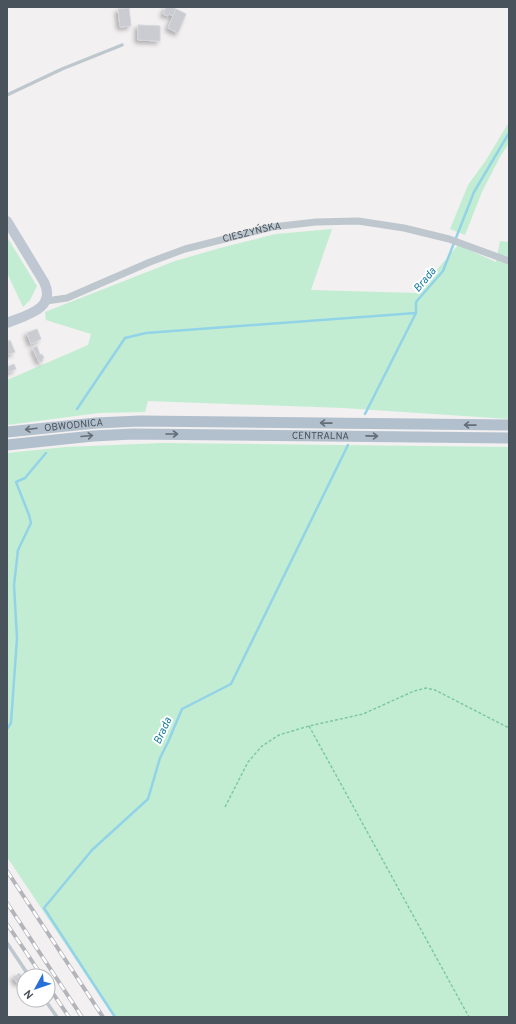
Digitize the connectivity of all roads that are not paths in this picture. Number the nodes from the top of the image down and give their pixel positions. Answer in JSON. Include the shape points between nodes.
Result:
{"nodes":[{"id":1,"x":122,"y":45,"type":"dead end"},
{"id":2,"x":7,"y":95,"type":"edge"},
{"id":3,"x":7,"y":221,"type":"edge"},
{"id":4,"x":509,"y":261,"type":"edge"},
{"id":5,"x":46,"y":301,"type":"junction"},
{"id":6,"x":7,"y":323,"type":"edge"},
{"id":7,"x":140,"y":421,"type":"joint"},
{"id":8,"x":509,"y":425,"type":"edge"},
{"id":9,"x":7,"y":432,"type":"edge"},
{"id":10,"x":132,"y":434,"type":"joint"},
{"id":11,"x":509,"y":438,"type":"edge"},
{"id":12,"x":7,"y":445,"type":"edge"},
{"id":13,"x":7,"y":943,"type":"edge"},
{"id":14,"x":24,"y":968,"type":"edge"},
{"id":15,"x":51,"y":1008,"type":"edge"},
{"id":16,"x":57,"y":1017,"type":"edge"}],
"edges":[{"from":1,"to":2,"type":"lane"},
{"from":3,"to":5,"type":"street","via":[[47,287]]},
{"from":4,"to":5,"type":"street","name":"CIESZYŃSKA","via":[[404,228],[358,221],[316,222],[272,227],[185,249],[67,298]]},
{"from":5,"to":6,"type":"street","name":"CIESZYŃSKA","via":[[41,308]]},
{"from":8,"to":7,"type":"main road","name":"CENTRALNA","one_way":true},
{"from":7,"to":9,"type":"main road","name":"OBWODNICA","one_way":true,"via":[[88,423]]},
{"from":10,"to":11,"type":"main road","name":"CENTRALNA","one_way":true},
{"from":12,"to":10,"type":"main road","name":"OBWODNICA","one_way":true},
{"from":13,"to":14,"type":"lane"},
{"from":15,"to":16,"type":"lane"}]}
